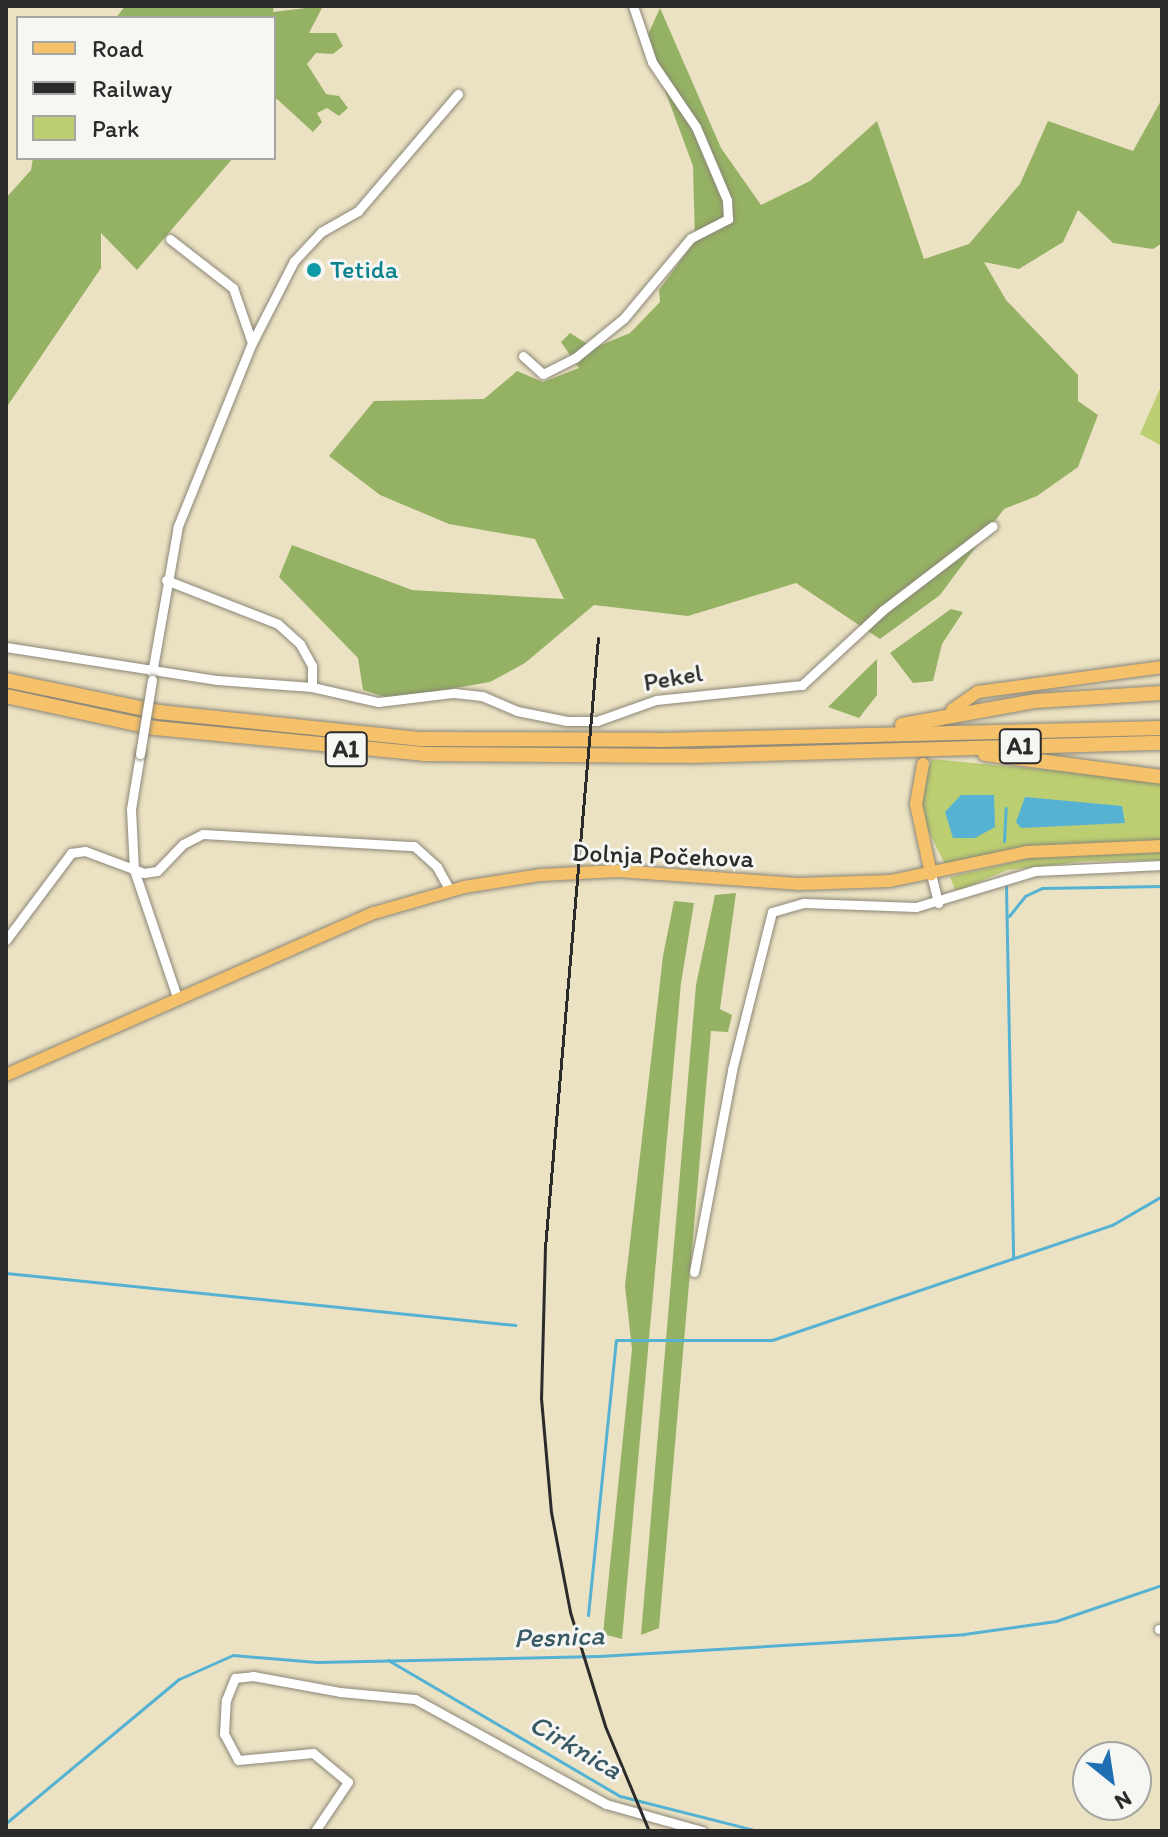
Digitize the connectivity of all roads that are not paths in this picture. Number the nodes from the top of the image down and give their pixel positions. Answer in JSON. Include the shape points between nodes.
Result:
{"nodes":[{"id":1,"x":633,"y":6,"type":"edge"},
{"id":2,"x":458,"y":94,"type":"dead end"},
{"id":3,"x":170,"y":239,"type":"dead end"},
{"id":4,"x":252,"y":343,"type":"junction"},
{"id":5,"x":523,"y":356,"type":"dead end"},
{"id":6,"x":993,"y":526,"type":"dead end"},
{"id":7,"x":166,"y":580,"type":"junction"},
{"id":8,"x":6,"y":647,"type":"edge"},
{"id":9,"x":1162,"y":667,"type":"edge"},
{"id":10,"x":153,"y":668,"type":"junction"},
{"id":11,"x":6,"y":680,"type":"edge"},
{"id":12,"x":312,"y":687,"type":"junction"},
{"id":13,"x":1162,"y":693,"type":"edge"},
{"id":14,"x":6,"y":696,"type":"edge"},
{"id":15,"x":952,"y":710,"type":"dead end"},
{"id":16,"x":1162,"y":728,"type":"edge"},
{"id":17,"x":851,"y":734,"type":"junction"},
{"id":18,"x":1118,"y":735,"type":"junction"},
{"id":19,"x":1162,"y":743,"type":"edge"},
{"id":20,"x":922,"y":757,"type":"junction"},
{"id":21,"x":1162,"y":777,"type":"edge"},
{"id":22,"x":1162,"y":846,"type":"edge"},
{"id":23,"x":1162,"y":865,"type":"edge"},
{"id":24,"x":134,"y":870,"type":"junction"},
{"id":25,"x":931,"y":874,"type":"junction"},
{"id":26,"x":450,"y":890,"type":"junction"},
{"id":27,"x":938,"y":903,"type":"junction"},
{"id":28,"x":6,"y":940,"type":"edge"},
{"id":29,"x":177,"y":997,"type":"junction"},
{"id":30,"x":6,"y":1075,"type":"edge"},
{"id":31,"x":694,"y":1272,"type":"dead end"},
{"id":32,"x":315,"y":1831,"type":"edge"},
{"id":33,"x":702,"y":1831,"type":"edge"}],
"edges":[{"from":1,"to":5,"type":"street","via":[[652,62],[696,127],[727,200],[728,219],[691,238],[624,318],[575,358],[543,374]]},
{"from":2,"to":4,"type":"street","via":[[358,211],[321,232],[294,261]]},
{"from":3,"to":4,"type":"street","via":[[228,281]]},
{"from":4,"to":7,"type":"street","via":[[178,526]]},
{"from":6,"to":12,"type":"street","name":"Pekel","via":[[883,610],[802,685],[656,700],[597,721],[517,711],[482,696],[454,693],[378,702]]},
{"from":7,"to":10,"type":"street"},
{"from":7,"to":12,"type":"street","via":[[278,624],[300,644],[312,666]]},
{"from":8,"to":10,"type":"street","name":"Pekel"},
{"from":9,"to":15,"type":"main road","via":[[978,692]]},
{"from":10,"to":12,"type":"street","name":"Pekel","via":[[217,680]]},
{"from":10,"to":24,"type":"street","bridge":true,"via":[[131,809]]},
{"from":11,"to":17,"type":"highway","number":"A1","via":[[159,712],[408,738],[645,741]]},
{"from":13,"to":17,"type":"highway","via":[[1036,701],[912,725],[870,726]]},
{"from":14,"to":20,"type":"highway","number":"A1","via":[[155,728],[424,754]]},
{"from":16,"to":18,"type":"highway","number":"A1"},
{"from":17,"to":18,"type":"highway","number":"A1"},
{"from":18,"to":19,"type":"highway","number":"A1"},
{"from":18,"to":20,"type":"highway","number":"A1"},
{"from":20,"to":21,"type":"highway"},
{"from":20,"to":25,"type":"main road","via":[[916,804]]},
{"from":22,"to":25,"type":"main road","name":"Dolnja Počehova","via":[[1042,850]]},
{"from":23,"to":27,"type":"street","via":[[1035,871]]},
{"from":24,"to":26,"type":"street","via":[[157,871],[183,844],[203,834],[414,846],[437,867]]},
{"from":24,"to":28,"type":"street","via":[[85,851],[71,853]]},
{"from":24,"to":29,"type":"street"},
{"from":25,"to":26,"type":"main road","name":"Dolnja Počehova","via":[[798,884],[638,871],[571,872]]},
{"from":25,"to":27,"type":"street"},
{"from":26,"to":29,"type":"main road","name":"Dolnja Počehova","via":[[374,913]]},
{"from":27,"to":31,"type":"street","via":[[790,905],[765,921]]},
{"from":29,"to":30,"type":"main road","name":"Dolnja Počehova"},
{"from":32,"to":33,"type":"street","via":[[348,1782],[313,1753],[238,1760],[224,1734],[226,1700],[235,1678],[253,1676],[415,1699],[606,1804]]}]}
